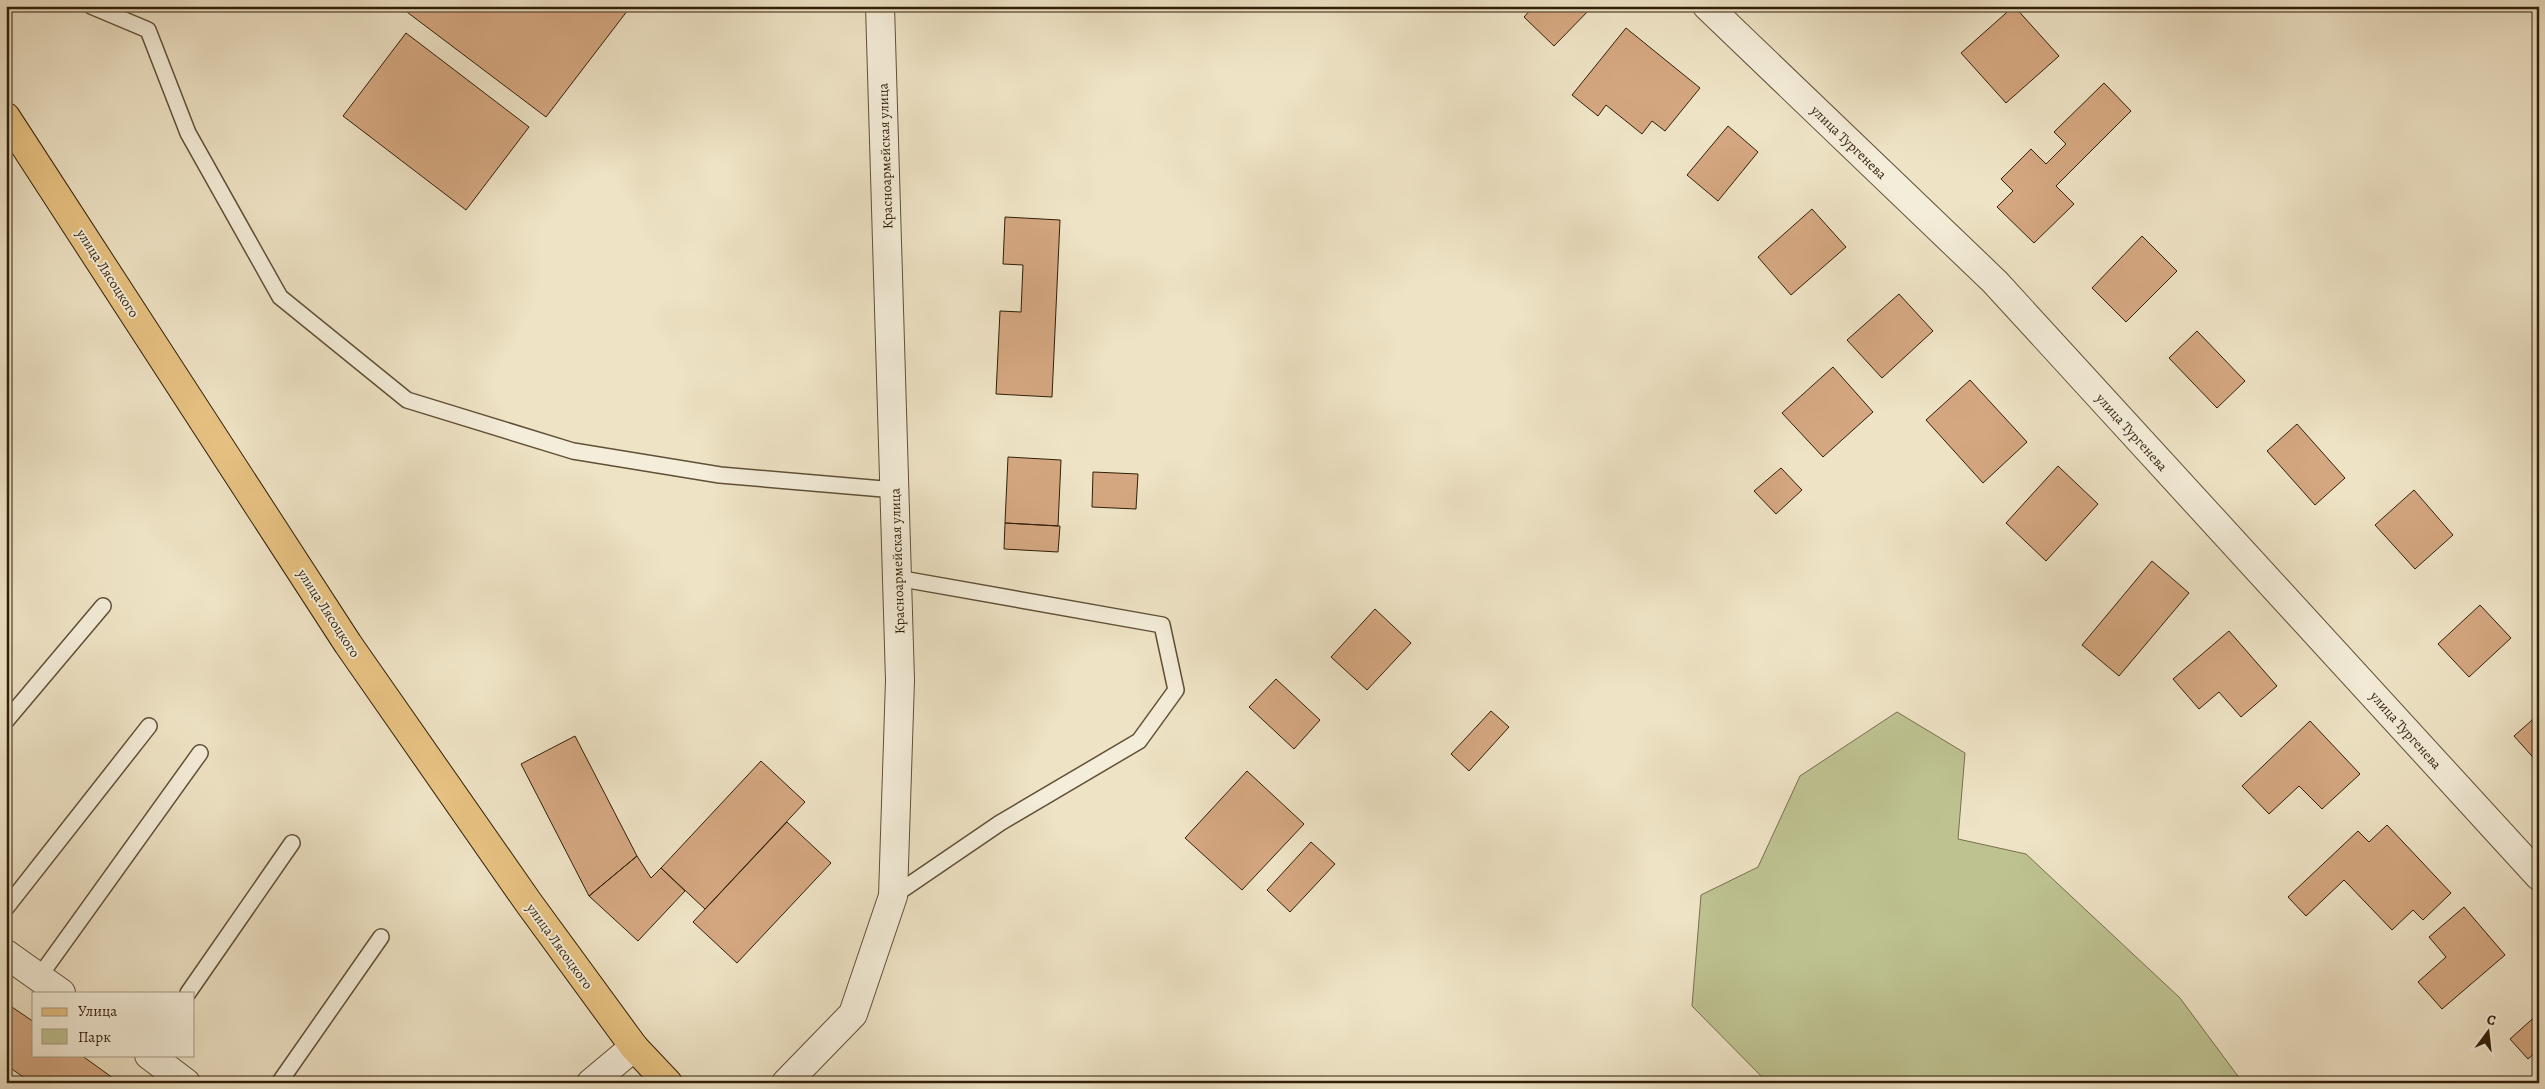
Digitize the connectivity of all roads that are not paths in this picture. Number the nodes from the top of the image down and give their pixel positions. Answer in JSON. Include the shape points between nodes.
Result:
{"nodes":[{"id":1,"x":91,"y":6,"type":"edge"},
{"id":2,"x":880,"y":6,"type":"edge"},
{"id":3,"x":1707,"y":6,"type":"edge"},
{"id":4,"x":10,"y":122,"type":"edge"},
{"id":5,"x":895,"y":490,"type":"junction"},
{"id":6,"x":897,"y":578,"type":"junction"},
{"id":7,"x":103,"y":606,"type":"dead end"},
{"id":8,"x":6,"y":721,"type":"edge"},
{"id":9,"x":150,"y":726,"type":"dead end"},
{"id":10,"x":200,"y":753,"type":"dead end"},
{"id":11,"x":292,"y":843,"type":"dead end"},
{"id":12,"x":2539,"y":876,"type":"edge"},
{"id":13,"x":894,"y":896,"type":"junction"},
{"id":14,"x":6,"y":908,"type":"edge"},
{"id":15,"x":382,"y":937,"type":"dead end"},
{"id":16,"x":6,"y":954,"type":"edge"},
{"id":17,"x":39,"y":977,"type":"junction"},
{"id":18,"x":60,"y":992,"type":"edge"},
{"id":19,"x":189,"y":992,"type":"edge"},
{"id":20,"x":634,"y":1047,"type":"junction"},
{"id":21,"x":150,"y":1056,"type":"edge"},
{"id":22,"x":186,"y":1083,"type":"edge"},
{"id":23,"x":279,"y":1083,"type":"edge"},
{"id":24,"x":591,"y":1083,"type":"edge"},
{"id":25,"x":668,"y":1083,"type":"edge"},
{"id":26,"x":786,"y":1083,"type":"edge"}],
"edges":[{"from":1,"to":5,"type":"lane","via":[[148,30],[188,132],[280,297],[407,400],[573,451],[720,475]]},
{"from":2,"to":5,"type":"street","name":"Красноармейская улица"},
{"from":3,"to":12,"type":"street","name":"улица Тургенева","via":[[1995,282]]},
{"from":4,"to":20,"type":"main road","name":"улица Лясоцкого","via":[[348,644],[528,902]]},
{"from":5,"to":6,"type":"street","name":"Красноармейская улица"},
{"from":6,"to":13,"type":"street","name":"Красноармейская улица","via":[[900,680]]},
{"from":6,"to":13,"type":"lane","via":[[1162,625],[1176,690],[1138,742],[1000,823]]},
{"from":7,"to":8,"type":"lane"},
{"from":9,"to":14,"type":"lane"},
{"from":10,"to":17,"type":"lane"},
{"from":11,"to":19,"type":"lane"},
{"from":13,"to":26,"type":"street","name":"Красноармейская улица","via":[[853,1014]]},
{"from":15,"to":23,"type":"lane"},
{"from":16,"to":17,"type":"street"},
{"from":17,"to":18,"type":"street"},
{"from":20,"to":24,"type":"street"},
{"from":20,"to":25,"type":"main road","name":"улица Лясоцкого"},
{"from":21,"to":22,"type":"street"}]}
